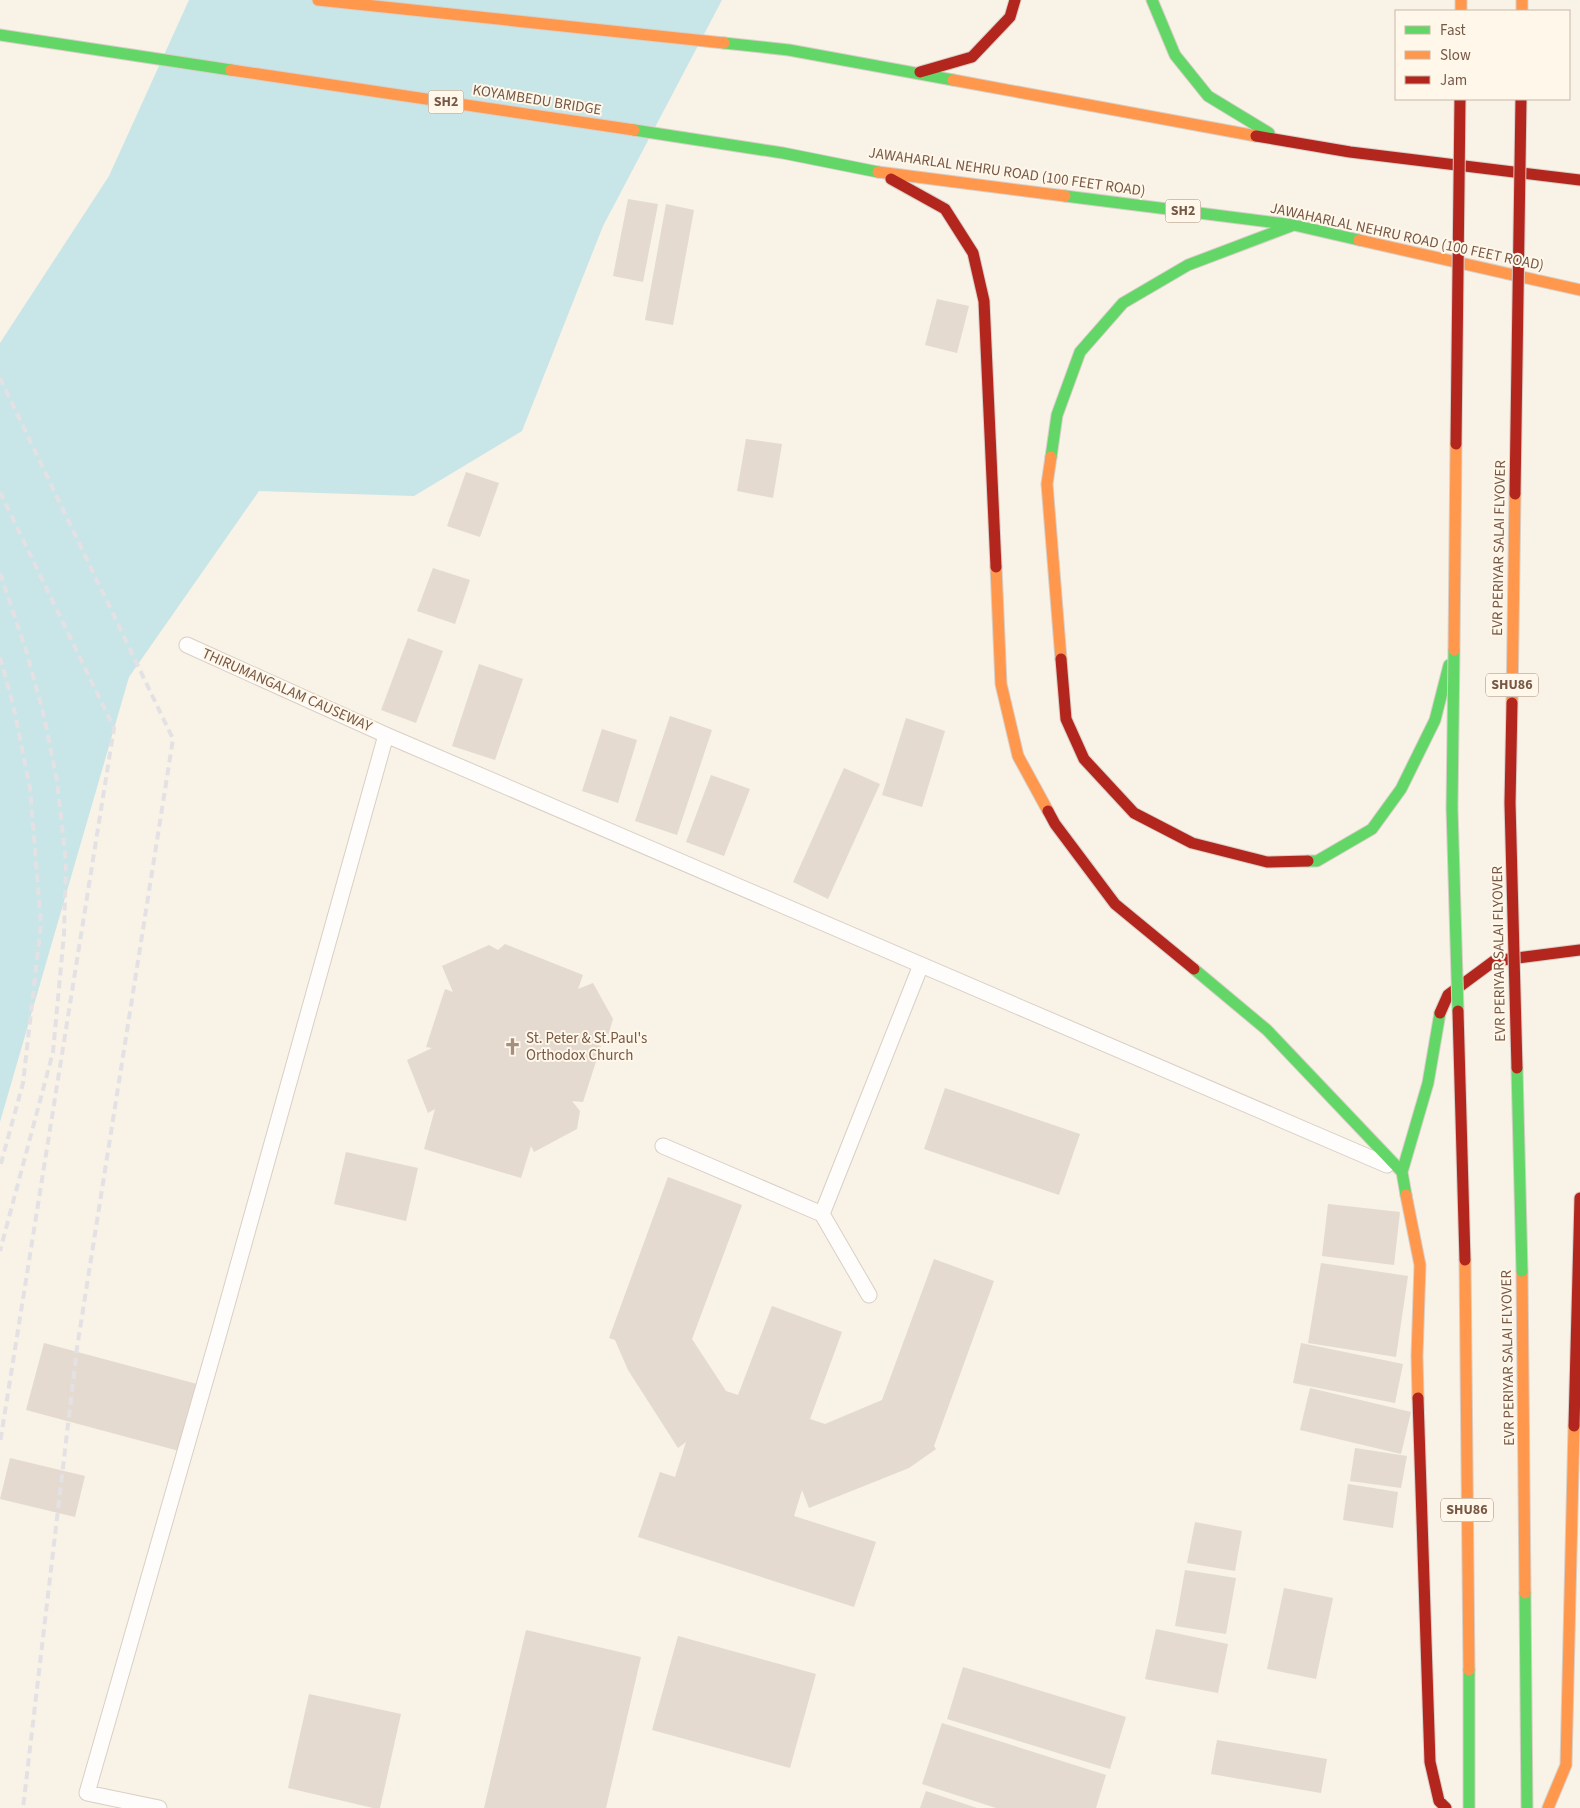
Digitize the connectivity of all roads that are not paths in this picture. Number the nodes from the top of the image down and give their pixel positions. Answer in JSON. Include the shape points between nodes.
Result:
{"nodes":[{"id":1,"x":318,"y":0,"type":"edge"},
{"id":2,"x":1015,"y":0,"type":"edge"},
{"id":3,"x":1152,"y":0,"type":"edge"},
{"id":4,"x":0,"y":35,"type":"edge"},
{"id":5,"x":914,"y":74,"type":"junction"},
{"id":6,"x":1460,"y":100,"type":"edge"},
{"id":7,"x":1520,"y":100,"type":"edge"},
{"id":8,"x":1283,"y":141,"type":"junction"},
{"id":9,"x":783,"y":153,"type":"joint"},
{"id":10,"x":879,"y":172,"type":"junction"},
{"id":11,"x":1580,"y":180,"type":"edge"},
{"id":12,"x":1294,"y":225,"type":"junction"},
{"id":13,"x":1580,"y":290,"type":"edge"},
{"id":14,"x":1454,"y":644,"type":"junction"},
{"id":15,"x":187,"y":645,"type":"dead end"},
{"id":16,"x":386,"y":735,"type":"junction"},
{"id":17,"x":1580,"y":950,"type":"edge"},
{"id":18,"x":921,"y":965,"type":"junction"},
{"id":19,"x":663,"y":1146,"type":"dead end"},
{"id":20,"x":1402,"y":1172,"type":"junction"},
{"id":21,"x":1580,"y":1198,"type":"edge"},
{"id":22,"x":822,"y":1214,"type":"junction"},
{"id":23,"x":869,"y":1295,"type":"dead end"},
{"id":24,"x":159,"y":1808,"type":"edge"},
{"id":25,"x":1446,"y":1808,"type":"edge"},
{"id":26,"x":1470,"y":1808,"type":"edge"},
{"id":27,"x":1527,"y":1808,"type":"edge"},
{"id":28,"x":1548,"y":1808,"type":"edge"}],
"edges":[{"from":1,"to":5,"type":"main road","via":[[788,50]]},
{"from":2,"to":5,"type":"main road","via":[[1010,18],[972,57]]},
{"from":3,"to":8,"type":"main road","via":[[1175,54],[1208,96]]},
{"from":4,"to":9,"type":"main road","name":"KOYAMBEDU BRIDGE","number":"SH2"},
{"from":5,"to":8,"type":"main road"},
{"from":6,"to":14,"type":"main road","number":"SHU86","bridge":true},
{"from":7,"to":27,"type":"main road","name":"EVR PERIYAR SALAI FLYOVER","number":"SHU86","bridge":true,"via":[[1510,803],[1522,1270]]},
{"from":8,"to":11,"type":"main road"},
{"from":9,"to":10,"type":"main road","name":"JAWAHARLAL NEHRU ROAD (100 FEET ROAD)","number":"SH2"},
{"from":10,"to":12,"type":"main road","name":"JAWAHARLAL NEHRU ROAD (100 FEET ROAD)","number":"SH2"},
{"from":10,"to":20,"type":"main road","via":[[944,209],[973,253],[984,302],[1001,684],[1018,756],[1056,824],[1115,904],[1267,1030]]},
{"from":12,"to":13,"type":"main road","name":"JAWAHARLAL NEHRU ROAD (100 FEET ROAD)","number":"SH2"},
{"from":12,"to":14,"type":"main road","bridge":true,"via":[[1188,265],[1123,302],[1080,352],[1057,415],[1047,484],[1066,719],[1084,759],[1134,813],[1192,843],[1267,862],[1318,861],[1372,829],[1401,789],[1435,720]]},
{"from":14,"to":26,"type":"main road","number":"SHU86","bridge":true,"via":[[1452,808],[1464,1260]]},
{"from":15,"to":16,"type":"lane","name":"THIRUMANGALAM CAUSEWAY"},
{"from":16,"to":18,"type":"lane","name":"THIRUMANGALAM CAUSEWAY"},
{"from":16,"to":24,"type":"lane","via":[[87,1793]]},
{"from":17,"to":20,"type":"main road","via":[[1494,961],[1448,995],[1438,1017],[1428,1082]]},
{"from":18,"to":20,"type":"lane","name":"THIRUMANGALAM CAUSEWAY"},
{"from":18,"to":22,"type":"lane"},
{"from":19,"to":22,"type":"lane"},
{"from":20,"to":25,"type":"main road","via":[[1420,1264],[1417,1356],[1430,1762],[1439,1800]]},
{"from":21,"to":28,"type":"main road","via":[[1566,1765]]},
{"from":22,"to":23,"type":"lane"}]}
